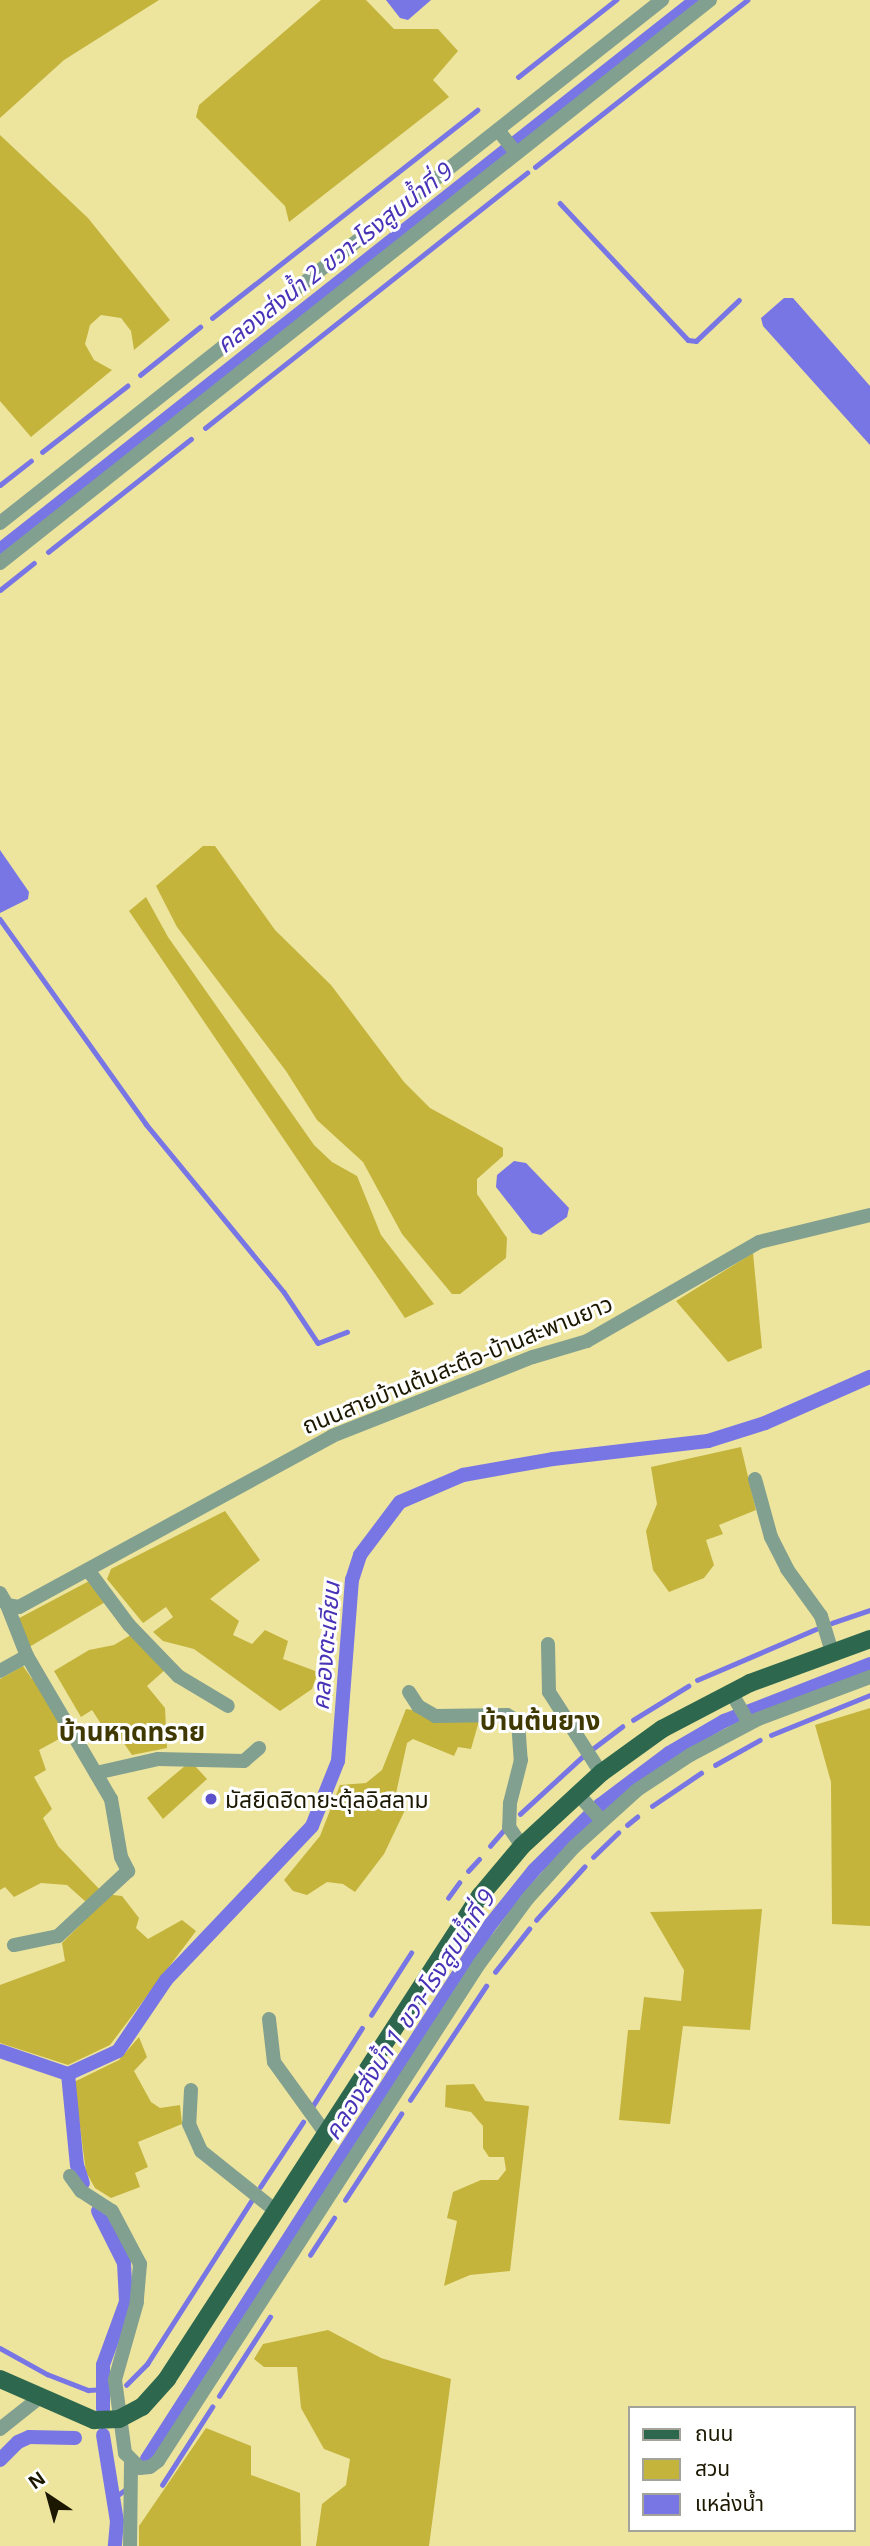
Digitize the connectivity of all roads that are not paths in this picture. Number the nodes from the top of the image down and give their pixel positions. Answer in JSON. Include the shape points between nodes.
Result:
{"nodes":[{"id":1,"x":662,"y":0,"type":"edge"},
{"id":2,"x":710,"y":0,"type":"edge"},
{"id":3,"x":501,"y":133,"type":"junction"},
{"id":4,"x":515,"y":151,"type":"junction"},
{"id":5,"x":0,"y":523,"type":"edge"},
{"id":6,"x":0,"y":563,"type":"edge"},
{"id":7,"x":870,"y":1215,"type":"edge"},
{"id":8,"x":755,"y":1479,"type":"dead end"},
{"id":9,"x":88,"y":1570,"type":"junction"},
{"id":10,"x":3,"y":1599,"type":"edge"},
{"id":11,"x":870,"y":1639,"type":"edge"},
{"id":12,"x":548,"y":1644,"type":"dead end"},
{"id":13,"x":832,"y":1652,"type":"junction"},
{"id":14,"x":27,"y":1656,"type":"junction"},
{"id":15,"x":0,"y":1671,"type":"edge"},
{"id":16,"x":870,"y":1677,"type":"edge"},
{"id":17,"x":409,"y":1692,"type":"dead end"},
{"id":18,"x":734,"y":1697,"type":"junction"},
{"id":19,"x":228,"y":1706,"type":"dead end"},
{"id":20,"x":747,"y":1720,"type":"junction"},
{"id":21,"x":259,"y":1748,"type":"dead end"},
{"id":22,"x":96,"y":1773,"type":"junction"},
{"id":23,"x":601,"y":1773,"type":"junction"},
{"id":24,"x":582,"y":1798,"type":"junction"},
{"id":25,"x":599,"y":1818,"type":"junction"},
{"id":26,"x":522,"y":1846,"type":"junction"},
{"id":27,"x":14,"y":1945,"type":"dead end"},
{"id":28,"x":269,"y":2018,"type":"dead end"},
{"id":29,"x":191,"y":2090,"type":"dead end"},
{"id":30,"x":326,"y":2134,"type":"junction"},
{"id":31,"x":70,"y":2176,"type":"dead end"},
{"id":32,"x":276,"y":2211,"type":"junction"},
{"id":33,"x":0,"y":2379,"type":"edge"},
{"id":34,"x":39,"y":2398,"type":"junction"},
{"id":35,"x":119,"y":2419,"type":"junction"},
{"id":36,"x":0,"y":2428,"type":"edge"},
{"id":37,"x":131,"y":2462,"type":"junction"},
{"id":38,"x":130,"y":2546,"type":"edge"}],
"edges":[{"from":1,"to":3,"type":"street"},
{"from":2,"to":4,"type":"street"},
{"from":3,"to":4,"type":"street"},
{"from":3,"to":5,"type":"street"},
{"from":4,"to":6,"type":"street"},
{"from":7,"to":9,"type":"street","name":"ถนนสายบ้านต้นสะตือ-บ้านสะพานยาว","via":[[759,1242],[598,1336],[477,1377],[332,1436]]},
{"from":8,"to":13,"type":"street","via":[[771,1537],[787,1569],[821,1616]]},
{"from":9,"to":10,"type":"street","name":"ถนนสายบ้านต้นสะตือ-บ้านสะพานยาว","via":[[19,1607]]},
{"from":9,"to":19,"type":"street","via":[[129,1625],[178,1676]]},
{"from":10,"to":14,"type":"street"},
{"from":11,"to":13,"type":"main road"},
{"from":12,"to":23,"type":"street","via":[[545,1673],[550,1692]]},
{"from":13,"to":18,"type":"main road"},
{"from":14,"to":15,"type":"street"},
{"from":14,"to":22,"type":"street"},
{"from":16,"to":20,"type":"street"},
{"from":17,"to":26,"type":"street","via":[[418,1706],[435,1716],[507,1715],[518,1721],[521,1760],[509,1827]]},
{"from":18,"to":20,"type":"street"},
{"from":18,"to":23,"type":"main road","via":[[662,1729]]},
{"from":20,"to":25,"type":"street"},
{"from":21,"to":22,"type":"street","via":[[244,1760],[158,1759]]},
{"from":22,"to":27,"type":"street","via":[[111,1799],[121,1857],[128,1871],[58,1936]]},
{"from":23,"to":24,"type":"main road"},
{"from":24,"to":25,"type":"street"},
{"from":24,"to":26,"type":"main road"},
{"from":25,"to":37,"type":"street","via":[[528,1898],[479,1964],[158,2461],[140,2468]]},
{"from":26,"to":30,"type":"main road","via":[[480,1896]]},
{"from":28,"to":30,"type":"street","via":[[274,2062]]},
{"from":29,"to":32,"type":"street","via":[[189,2124],[201,2151]]},
{"from":30,"to":32,"type":"main road"},
{"from":31,"to":35,"type":"street","via":[[81,2191],[112,2211],[140,2264],[138,2302],[115,2380]]},
{"from":32,"to":35,"type":"main road","via":[[167,2379],[142,2407]]},
{"from":33,"to":34,"type":"main road"},
{"from":34,"to":35,"type":"main road","via":[[80,2416]]},
{"from":34,"to":36,"type":"street"},
{"from":35,"to":37,"type":"street"},
{"from":37,"to":38,"type":"street"}]}
